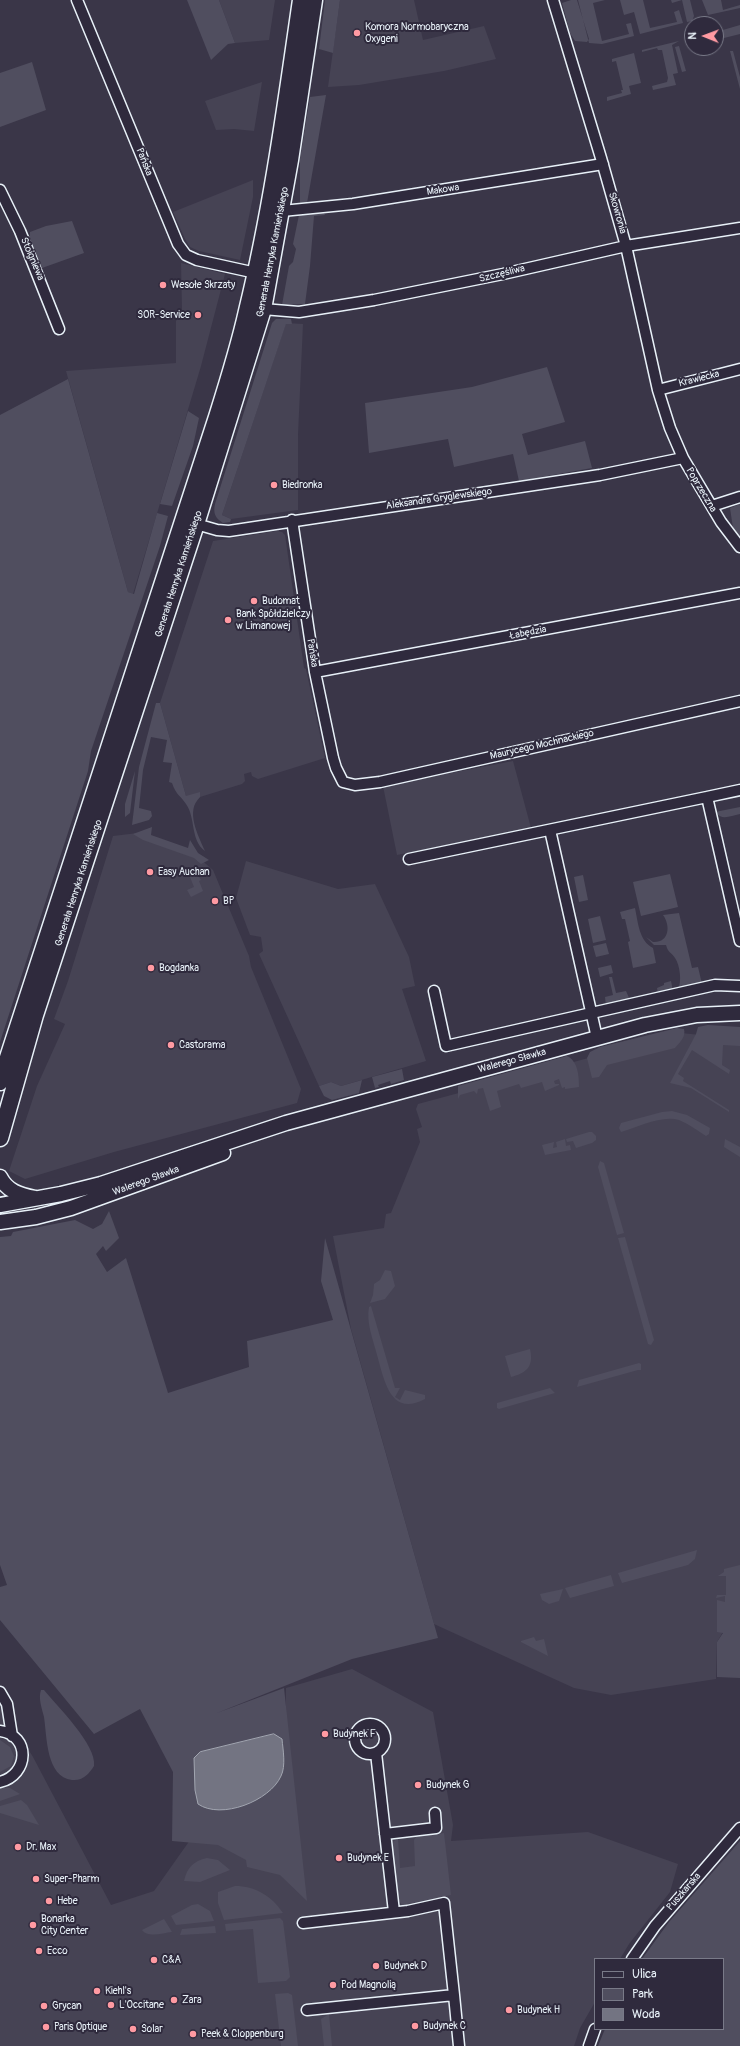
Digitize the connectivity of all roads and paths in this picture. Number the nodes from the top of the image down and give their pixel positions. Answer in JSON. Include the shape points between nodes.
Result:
{"nodes":[{"id":1,"x":77,"y":0,"type":"edge"},
{"id":2,"x":301,"y":0,"type":"edge"},
{"id":3,"x":314,"y":0,"type":"edge"},
{"id":4,"x":553,"y":0,"type":"edge"},
{"id":5,"x":603,"y":164,"type":"junction"},
{"id":6,"x":0,"y":190,"type":"edge"},
{"id":7,"x":282,"y":211,"type":"junction"},
{"id":8,"x":740,"y":228,"type":"edge"},
{"id":9,"x":626,"y":246,"type":"junction"},
{"id":10,"x":256,"y":273,"type":"junction"},
{"id":11,"x":263,"y":309,"type":"junction"},
{"id":12,"x":59,"y":329,"type":"dead end"},
{"id":13,"x":740,"y":368,"type":"edge"},
{"id":14,"x":658,"y":390,"type":"junction"},
{"id":15,"x":670,"y":428,"type":"joint"},
{"id":16,"x":683,"y":458,"type":"junction"},
{"id":17,"x":740,"y":497,"type":"edge"},
{"id":18,"x":712,"y":506,"type":"junction"},
{"id":19,"x":292,"y":520,"type":"junction"},
{"id":20,"x":196,"y":524,"type":"junction"},
{"id":21,"x":740,"y":547,"type":"edge"},
{"id":22,"x":740,"y":593,"type":"edge"},
{"id":23,"x":315,"y":672,"type":"junction"},
{"id":24,"x":740,"y":701,"type":"edge"},
{"id":25,"x":343,"y":782,"type":"joint"},
{"id":26,"x":740,"y":790,"type":"edge"},
{"id":27,"x":707,"y":797,"type":"junction"},
{"id":28,"x":550,"y":830,"type":"junction"},
{"id":29,"x":409,"y":859,"type":"dead end"},
{"id":30,"x":740,"y":941,"type":"edge"},
{"id":31,"x":740,"y":986,"type":"edge"},
{"id":32,"x":434,"y":991,"type":"dead end"},
{"id":33,"x":592,"y":1013,"type":"junction"},
{"id":34,"x":740,"y":1013,"type":"edge"},
{"id":35,"x":597,"y":1038,"type":"junction"},
{"id":36,"x":0,"y":1082,"type":"edge"},
{"id":37,"x":286,"y":1123,"type":"junction"},
{"id":38,"x":0,"y":1138,"type":"edge"},
{"id":39,"x":0,"y":1177,"type":"edge"},
{"id":40,"x":41,"y":1198,"type":"junction"},
{"id":41,"x":0,"y":1206,"type":"edge"},
{"id":42,"x":0,"y":1222,"type":"edge"},
{"id":43,"x":0,"y":1692,"type":"edge"},
{"id":44,"x":0,"y":1731,"type":"edge"},
{"id":45,"x":12,"y":1736,"type":"junction"},
{"id":46,"x":376,"y":1753,"type":"dead end"},
{"id":47,"x":0,"y":1782,"type":"edge"},
{"id":48,"x":434,"y":1813,"type":"dead end"},
{"id":49,"x":740,"y":1828,"type":"edge"},
{"id":50,"x":385,"y":1834,"type":"junction"},
{"id":51,"x":394,"y":1912,"type":"junction"},
{"id":52,"x":303,"y":1923,"type":"dead end"},
{"id":53,"x":633,"y":1958,"type":"edge"},
{"id":54,"x":454,"y":1995,"type":"junction"},
{"id":55,"x":308,"y":2010,"type":"dead end"},
{"id":56,"x":595,"y":2030,"type":"edge"},
{"id":57,"x":460,"y":2046,"type":"edge"},
{"id":58,"x":589,"y":2046,"type":"edge"}],
"edges":[{"from":1,"to":10,"type":"street","name":"Pańska","via":[[178,244],[186,255],[197,260]]},
{"from":2,"to":10,"type":"main road","name":"Generała Henryka Kamieńskiego","via":[[281,141]]},
{"from":3,"to":7,"type":"main road","name":"Generała Henryka Kamieńskiego"},
{"from":4,"to":5,"type":"street","name":"Skowronia"},
{"from":5,"to":7,"type":"street","name":"Makowa","via":[[361,203]]},
{"from":5,"to":9,"type":"street","name":"Skowronia"},
{"from":6,"to":12,"type":"street","name":"Stoigniewa","via":[[18,226]]},
{"from":7,"to":11,"type":"main road","name":"Generała Henryka Kamieńskiego"},
{"from":8,"to":9,"type":"street","name":"Szczęśliwa"},
{"from":9,"to":11,"type":"street","name":"Szczęśliwa","via":[[395,297],[299,312]]},
{"from":9,"to":14,"type":"street","name":"Skowronia"},
{"from":10,"to":36,"type":"main road","name":"Generała Henryka Kamieńskiego","via":[[217,417]]},
{"from":11,"to":20,"type":"main road","name":"Generała Henryka Kamieńskiego"},
{"from":13,"to":14,"type":"street","name":"Krawiecka"},
{"from":14,"to":15,"type":"street","name":"Skowronia"},
{"from":15,"to":16,"type":"street","name":"Poprzeczna"},
{"from":16,"to":18,"type":"street","name":"Poprzeczna"},
{"from":16,"to":19,"type":"street","name":"Aleksandra Gryglewskiego","via":[[600,475]]},
{"from":17,"to":18,"type":"street"},
{"from":18,"to":21,"type":"street","name":"Poprzeczna"},
{"from":19,"to":20,"type":"street","name":"Aleksandra Gryglewskiego","via":[[230,531]]},
{"from":19,"to":23,"type":"street","name":"Pańska"},
{"from":20,"to":38,"type":"main road","name":"Generała Henryka Kamieńskiego","via":[[35,1014]]},
{"from":22,"to":23,"type":"street","name":"Łabędzia"},
{"from":23,"to":25,"type":"street","name":"Pańska","via":[[333,758]]},
{"from":24,"to":25,"type":"street","name":"Maurycego Mochnackiego","via":[[380,782],[355,785]]},
{"from":26,"to":27,"type":"street"},
{"from":27,"to":28,"type":"street"},
{"from":27,"to":30,"type":"street"},
{"from":28,"to":29,"type":"street"},
{"from":28,"to":33,"type":"street"},
{"from":31,"to":33,"type":"street","via":[[715,985]]},
{"from":32,"to":33,"type":"street","via":[[446,1046]]},
{"from":33,"to":35,"type":"street"},
{"from":34,"to":35,"type":"street","name":"Walerego Sławka","via":[[681,1017]]},
{"from":35,"to":37,"type":"street","name":"Walerego Sławka"},
{"from":37,"to":40,"type":"street","name":"Walerego Sławka","via":[[101,1184]]},
{"from":37,"to":42,"type":"street","name":"Walerego Sławka","via":[[219,1154],[93,1201],[36,1217]]},
{"from":39,"to":40,"type":"street","name":"Walerego Sławka","via":[[12,1192]]},
{"from":40,"to":41,"type":"street","name":"Walerego Sławka"},
{"from":43,"to":45,"type":"street","via":[[7,1704]]},
{"from":44,"to":45,"type":"street"},
{"from":45,"to":47,"type":"street","via":[[22,1749],[21,1766],[13,1777]]},
{"from":46,"to":50,"type":"street"},
{"from":48,"to":50,"type":"street","via":[[436,1828]]},
{"from":49,"to":53,"type":"street","name":"Puszkarska","via":[[655,1926]]},
{"from":50,"to":51,"type":"street"},
{"from":51,"to":52,"type":"street"},
{"from":51,"to":54,"type":"street","via":[[444,1903]]},
{"from":54,"to":55,"type":"street"},
{"from":54,"to":57,"type":"street"},
{"from":56,"to":58,"type":"street"}]}
